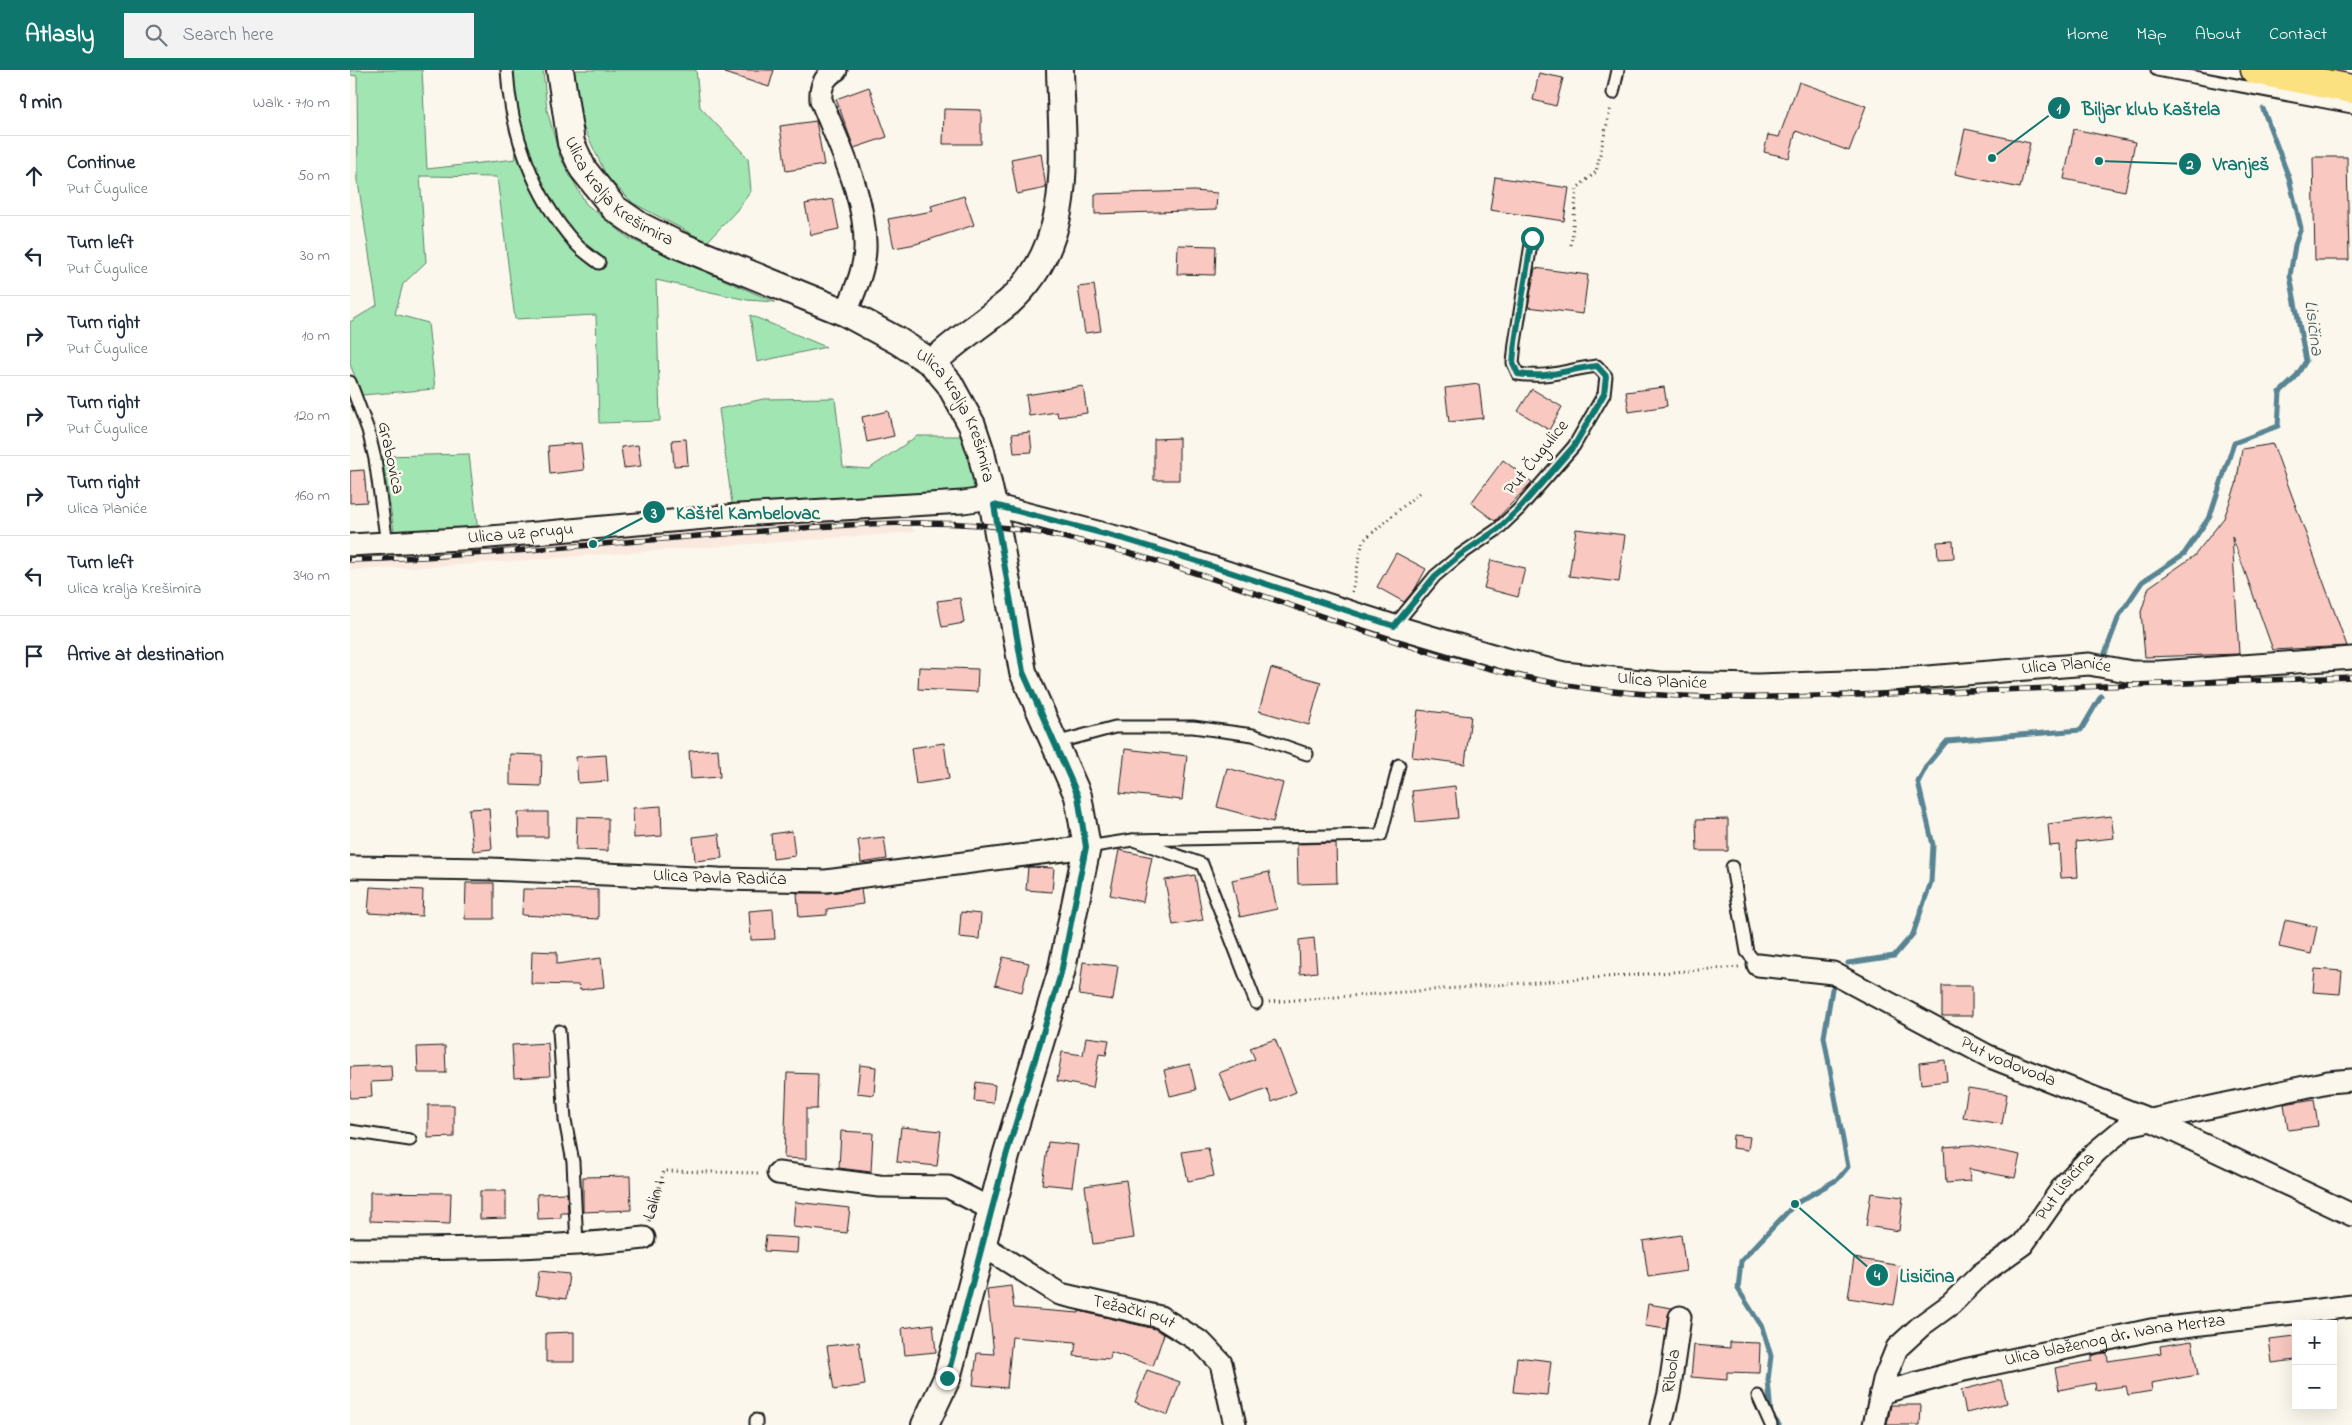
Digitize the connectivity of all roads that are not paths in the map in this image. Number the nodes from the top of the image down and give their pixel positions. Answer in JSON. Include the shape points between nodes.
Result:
{"nodes":[{"id":1,"x":507,"y":70,"type":"edge"},
{"id":2,"x":560,"y":70,"type":"edge"},
{"id":3,"x":1060,"y":70,"type":"edge"},
{"id":4,"x":1618,"y":70,"type":"edge"},
{"id":5,"x":2157,"y":70,"type":"edge"},
{"id":6,"x":2255,"y":70,"type":"edge"},
{"id":7,"x":827,"y":72,"type":"edge"},
{"id":8,"x":2352,"y":88,"type":"edge"},
{"id":9,"x":1613,"y":93,"type":"road end"},
{"id":10,"x":2352,"y":106,"type":"edge"},
{"id":11,"x":1532,"y":238,"type":"dead end"},
{"id":12,"x":599,"y":263,"type":"dead end"},
{"id":13,"x":846,"y":312,"type":"junction"},
{"id":14,"x":932,"y":363,"type":"junction"},
{"id":15,"x":350,"y":382,"type":"edge"},
{"id":16,"x":992,"y":501,"type":"junction"},
{"id":17,"x":388,"y":544,"type":"junction"},
{"id":18,"x":350,"y":545,"type":"edge"},
{"id":19,"x":1394,"y":626,"type":"junction"},
{"id":20,"x":2352,"y":658,"type":"edge"},
{"id":21,"x":1055,"y":743,"type":"junction"},
{"id":22,"x":1306,"y":754,"type":"dead end"},
{"id":23,"x":1398,"y":765,"type":"dead end"},
{"id":24,"x":1133,"y":840,"type":"junction"},
{"id":25,"x":1086,"y":847,"type":"junction"},
{"id":26,"x":350,"y":867,"type":"edge"},
{"id":27,"x":1732,"y":867,"type":"dead end"},
{"id":28,"x":1758,"y":965,"type":"joint"},
{"id":29,"x":1256,"y":1003,"type":"road end"},
{"id":30,"x":559,"y":1030,"type":"dead end"},
{"id":31,"x":2352,"y":1080,"type":"edge"},
{"id":32,"x":2152,"y":1121,"type":"junction"},
{"id":33,"x":350,"y":1131,"type":"edge"},
{"id":34,"x":410,"y":1140,"type":"dead end"},
{"id":35,"x":778,"y":1173,"type":"road end"},
{"id":36,"x":993,"y":1210,"type":"junction"},
{"id":37,"x":2352,"y":1215,"type":"edge"},
{"id":38,"x":644,"y":1238,"type":"road end"},
{"id":39,"x":577,"y":1245,"type":"junction"},
{"id":40,"x":982,"y":1245,"type":"junction"},
{"id":41,"x":350,"y":1249,"type":"edge"},
{"id":42,"x":2352,"y":1306,"type":"edge"},
{"id":43,"x":1680,"y":1317,"type":"dead end"},
{"id":44,"x":1881,"y":1393,"type":"junction"},
{"id":45,"x":1758,"y":1396,"type":"dead end"},
{"id":46,"x":925,"y":1425,"type":"edge"},
{"id":47,"x":1235,"y":1425,"type":"edge"},
{"id":48,"x":1661,"y":1425,"type":"edge"},
{"id":49,"x":1771,"y":1425,"type":"edge"},
{"id":50,"x":1874,"y":1425,"type":"edge"}],
"edges":[{"from":1,"to":12,"type":"lane","via":[[508,93],[526,159],[546,204],[576,244]]},
{"from":2,"to":13,"type":"street","name":"Ulica kralja Krešimira","via":[[572,143],[582,169],[614,208],[640,226],[676,244]]},
{"from":3,"to":14,"type":"street","via":[[1062,196],[1055,230],[1043,258],[1009,301]]},
{"from":4,"to":9,"type":"lane"},
{"from":5,"to":10,"type":"lane"},
{"from":6,"to":8,"type":"main road"},
{"from":7,"to":13,"type":"street","via":[[820,92],[821,100],[859,197],[863,219],[865,250],[862,271]]},
{"from":11,"to":19,"type":"lane","name":"Put Čugulice","via":[[1515,342],[1513,363],[1518,374],[1554,375],[1597,366],[1606,376],[1604,394],[1574,446],[1519,509],[1498,529],[1435,576]]},
{"from":13,"to":14,"type":"street","name":"Ulica kralja Krešimira"},
{"from":14,"to":16,"type":"street","name":"Ulica kralja Krešimira","via":[[949,383],[972,425],[982,452]]},
{"from":15,"to":17,"type":"lane","name":"Grabovica","via":[[375,459]]},
{"from":16,"to":17,"type":"street","name":"Ulica uz prugu","via":[[739,515]]},
{"from":16,"to":19,"type":"street","name":"Ulica Planiće","via":[[1196,561]]},
{"from":16,"to":21,"type":"street","name":"Ulica kralja Krešimira","via":[[1023,672]]},
{"from":17,"to":18,"type":"street","name":"Ulica uz prugu"},
{"from":19,"to":20,"type":"street","name":"Ulica Planiće","via":[[1564,673],[1660,683],[1758,685],[1877,681],[2098,665],[2132,672],[2159,672]]},
{"from":21,"to":22,"type":"lane","via":[[1115,727],[1193,727],[1253,735]]},
{"from":21,"to":25,"type":"street","name":"Ulica kralja Krešimira","via":[[1078,796]]},
{"from":23,"to":24,"type":"lane","via":[[1381,835]]},
{"from":24,"to":25,"type":"lane"},
{"from":24,"to":29,"type":"lane","via":[[1202,864]]},
{"from":25,"to":26,"type":"street","name":"Ulica Pavla Radića","via":[[826,881]]},
{"from":25,"to":36,"type":"street","name":"Ulica kralja Krešimira","via":[[1061,973]]},
{"from":27,"to":28,"type":"lane","via":[[1747,952]]},
{"from":28,"to":32,"type":"street","name":"Put vodovoda","via":[[1833,973],[1988,1056]]},
{"from":30,"to":39,"type":"lane","via":[[565,1120],[573,1162]]},
{"from":31,"to":32,"type":"street","name":"Put Lisičina","via":[[2328,1082]]},
{"from":32,"to":37,"type":"street","name":"Put vodovoda"},
{"from":32,"to":44,"type":"street","name":"Put Lisičina","via":[[2128,1125],[2097,1151],[2065,1184],[2023,1244],[1981,1274],[1951,1304],[1897,1348]]},
{"from":33,"to":34,"type":"lane"},
{"from":35,"to":36,"type":"street","via":[[879,1186],[948,1186]]},
{"from":36,"to":40,"type":"street","name":"Ulica kralja Krešimira"},
{"from":38,"to":39,"type":"street","name":"Lalin I"},
{"from":39,"to":41,"type":"street","name":"Lalin I"},
{"from":40,"to":46,"type":"street","name":"Ulica kralja Krešimira","via":[[947,1378]]},
{"from":40,"to":47,"type":"street","name":"Težački put","via":[[1060,1294],[1160,1317],[1202,1343],[1221,1363]]},
{"from":42,"to":44,"type":"street","name":"Ulica blaženog dr. Ivana Mertza","via":[[2151,1330],[1964,1370]]},
{"from":43,"to":48,"type":"street","name":"Ribola"},
{"from":44,"to":50,"type":"street","name":"Put Lisičina"},
{"from":45,"to":49,"type":"lane"}]}
